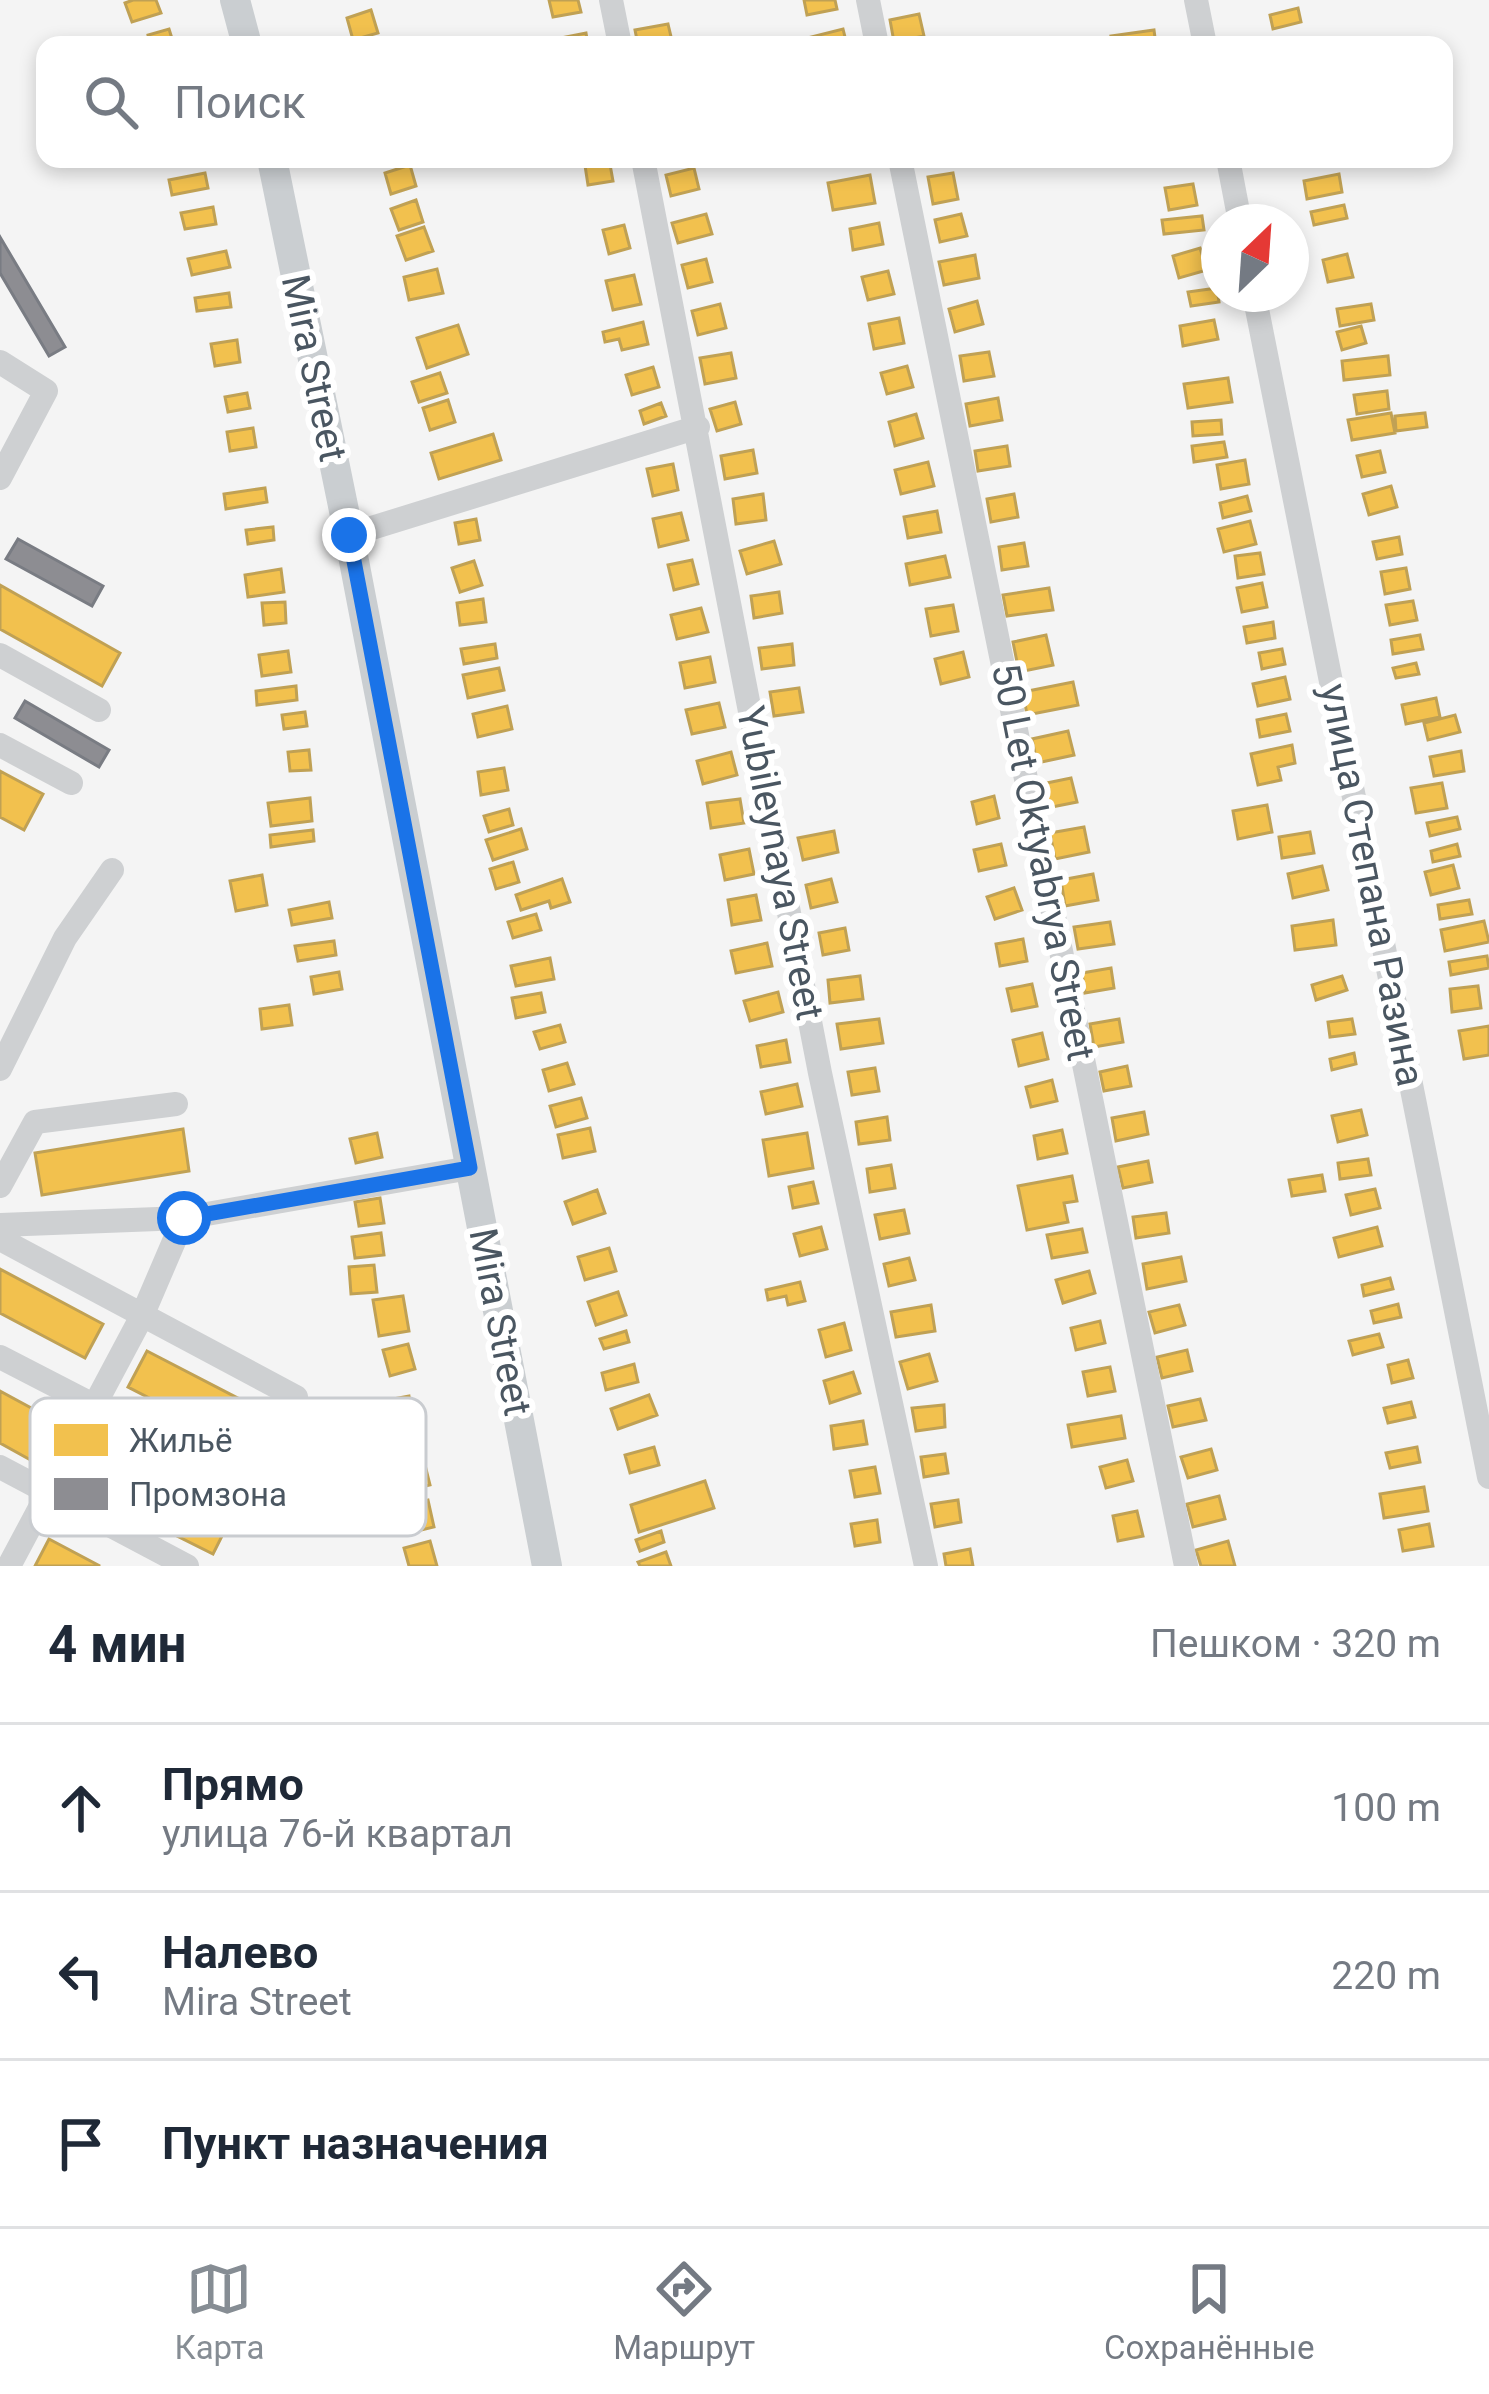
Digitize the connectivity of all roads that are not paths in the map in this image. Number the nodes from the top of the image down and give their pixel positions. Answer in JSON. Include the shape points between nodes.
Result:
{"nodes":[{"id":1,"x":235,"y":0,"type":"edge"},
{"id":2,"x":611,"y":0,"type":"edge"},
{"id":3,"x":868,"y":0,"type":"edge"},
{"id":4,"x":1196,"y":0,"type":"edge"},
{"id":5,"x":245,"y":36,"type":"edge"},
{"id":6,"x":618,"y":36,"type":"edge"},
{"id":7,"x":875,"y":36,"type":"edge"},
{"id":8,"x":1203,"y":36,"type":"edge"},
{"id":9,"x":274,"y":168,"type":"edge"},
{"id":10,"x":645,"y":168,"type":"edge"},
{"id":11,"x":902,"y":168,"type":"edge"},
{"id":12,"x":1230,"y":168,"type":"edge"},
{"id":13,"x":1237,"y":204,"type":"edge"},
{"id":14,"x":1258,"y":312,"type":"edge"},
{"id":15,"x":0,"y":362,"type":"edge"},
{"id":16,"x":698,"y":427,"type":"junction"},
{"id":17,"x":0,"y":478,"type":"edge"},
{"id":18,"x":349,"y":535,"type":"junction"},
{"id":19,"x":0,"y":655,"type":"edge"},
{"id":20,"x":99,"y":710,"type":"dead end"},
{"id":21,"x":0,"y":745,"type":"edge"},
{"id":22,"x":70,"y":783,"type":"dead end"},
{"id":23,"x":112,"y":870,"type":"dead end"},
{"id":24,"x":0,"y":1069,"type":"edge"},
{"id":25,"x":176,"y":1104,"type":"dead end"},
{"id":26,"x":470,"y":1168,"type":"junction"},
{"id":27,"x":0,"y":1186,"type":"edge"},
{"id":28,"x":184,"y":1218,"type":"junction"},
{"id":29,"x":0,"y":1226,"type":"edge"},
{"id":30,"x":0,"y":1240,"type":"edge"},
{"id":31,"x":142,"y":1316,"type":"junction"},
{"id":32,"x":0,"y":1357,"type":"edge"},
{"id":33,"x":296,"y":1397,"type":"dead end"},
{"id":34,"x":79,"y":1398,"type":"edge"},
{"id":35,"x":98,"y":1398,"type":"edge"},
{"id":36,"x":0,"y":1467,"type":"edge"},
{"id":37,"x":1489,"y":1477,"type":"edge"},
{"id":38,"x":30,"y":1483,"type":"edge"},
{"id":39,"x":30,"y":1526,"type":"edge"},
{"id":40,"x":131,"y":1536,"type":"edge"},
{"id":41,"x":9,"y":1566,"type":"edge"},
{"id":42,"x":187,"y":1566,"type":"edge"},
{"id":43,"x":548,"y":1566,"type":"edge"},
{"id":44,"x":926,"y":1566,"type":"edge"},
{"id":45,"x":1186,"y":1566,"type":"edge"}],
"edges":[{"from":1,"to":5,"type":"main road"},
{"from":2,"to":6,"type":"street"},
{"from":3,"to":7,"type":"street"},
{"from":4,"to":8,"type":"street"},
{"from":9,"to":18,"type":"main road","name":"Mira Street"},
{"from":10,"to":16,"type":"street","name":"Yubileynaya Street"},
{"from":11,"to":45,"type":"street","name":"50 Let Oktyabrya Street"},
{"from":12,"to":13,"type":"street"},
{"from":14,"to":37,"type":"street","name":"улица Степана Разина"},
{"from":15,"to":17,"type":"street","via":[[46,391]]},
{"from":16,"to":18,"type":"street"},
{"from":16,"to":44,"type":"street","name":"Yubileynaya Street","via":[[820,1073]]},
{"from":18,"to":26,"type":"main road","name":"Mira Street"},
{"from":19,"to":20,"type":"street"},
{"from":21,"to":22,"type":"street"},
{"from":23,"to":24,"type":"street","via":[[65,938]]},
{"from":25,"to":27,"type":"street","via":[[35,1122]]},
{"from":26,"to":28,"type":"street"},
{"from":26,"to":43,"type":"main road","name":"Mira Street"},
{"from":28,"to":29,"type":"street"},
{"from":28,"to":31,"type":"street"},
{"from":30,"to":31,"type":"street"},
{"from":31,"to":33,"type":"street"},
{"from":31,"to":35,"type":"street"},
{"from":32,"to":34,"type":"street"},
{"from":36,"to":38,"type":"street"},
{"from":39,"to":41,"type":"street"},
{"from":40,"to":42,"type":"street"}]}
